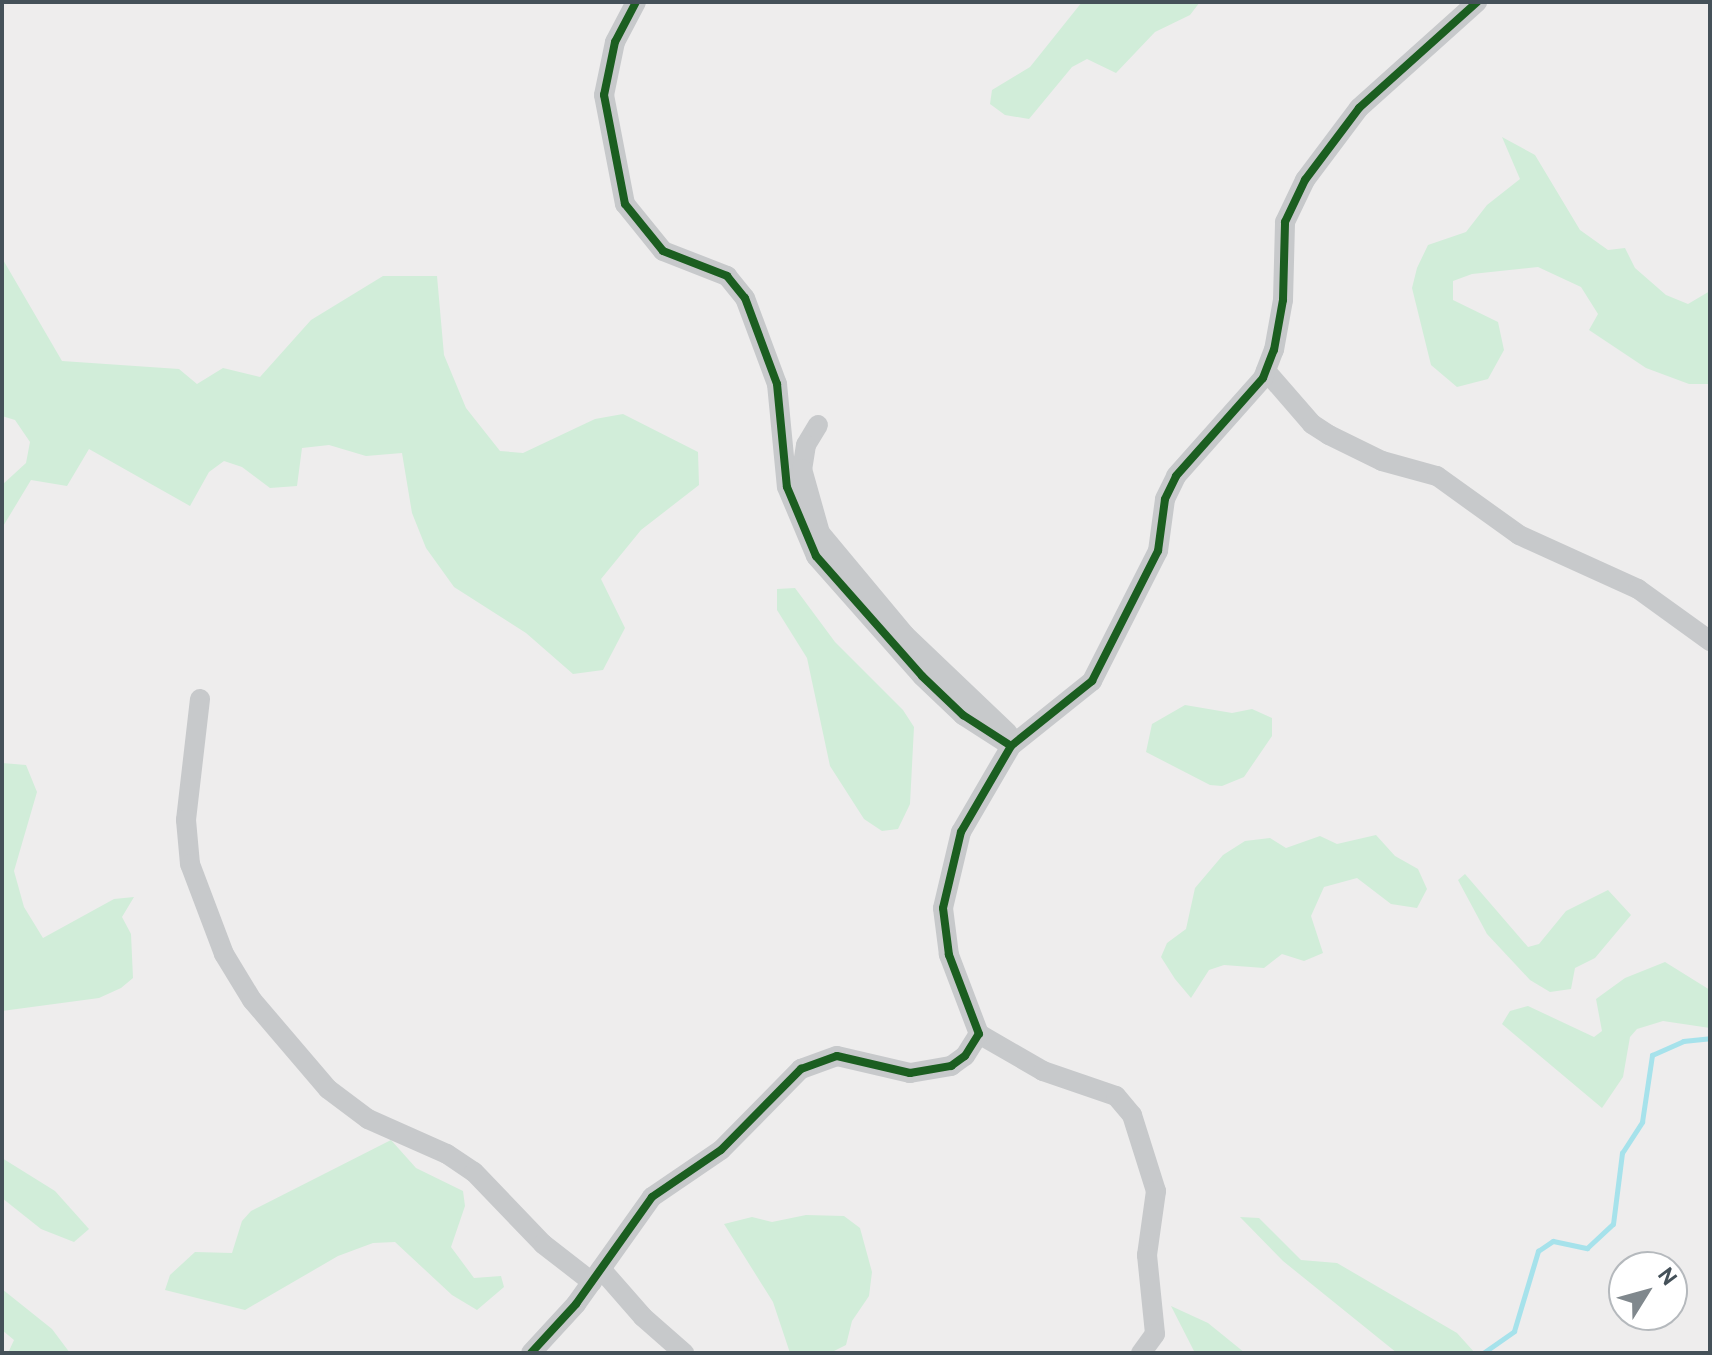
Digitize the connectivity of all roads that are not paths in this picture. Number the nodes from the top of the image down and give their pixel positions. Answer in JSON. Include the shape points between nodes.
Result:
{"nodes":[{"id":1,"x":636,"y":2,"type":"edge"},
{"id":2,"x":1477,"y":2,"type":"edge"},
{"id":3,"x":1266,"y":371,"type":"junction"},
{"id":4,"x":818,"y":425,"type":"dead end"},
{"id":5,"x":1710,"y":641,"type":"edge"},
{"id":6,"x":200,"y":699,"type":"dead end"},
{"id":7,"x":1014,"y":744,"type":"junction"},
{"id":8,"x":979,"y":1034,"type":"junction"},
{"id":9,"x":597,"y":1275,"type":"junction"},
{"id":10,"x":531,"y":1353,"type":"edge"},
{"id":11,"x":684,"y":1353,"type":"edge"},
{"id":12,"x":1141,"y":1353,"type":"edge"}],
"edges":[{"from":1,"to":7,"type":"street","via":[[615,42],[604,95],[625,204],[663,251],[727,276],[745,298],[777,384],[787,487],[816,556],[963,715]]},
{"from":2,"to":3,"type":"street","via":[[1359,108],[1305,180],[1285,222],[1283,300]]},
{"from":3,"to":5,"type":"street","via":[[1312,424],[1329,435],[1382,461],[1437,476],[1519,535],[1638,589]]},
{"from":3,"to":7,"type":"street","via":[[1252,396],[1176,476],[1165,499],[1158,551],[1092,681]]},
{"from":4,"to":7,"type":"street","via":[[806,445],[802,469],[820,533],[905,635]]},
{"from":6,"to":9,"type":"street","via":[[186,820],[190,864],[224,954],[252,1000],[328,1089],[368,1119],[447,1154],[474,1172],[543,1244]]},
{"from":7,"to":8,"type":"street","via":[[961,832],[945,893],[949,955]]},
{"from":8,"to":9,"type":"street","via":[[965,1056],[930,1071],[890,1071],[837,1056],[801,1069],[721,1150],[652,1197]]},
{"from":8,"to":12,"type":"street","via":[[1043,1071],[1116,1096],[1132,1115],[1156,1191],[1147,1255],[1155,1334]]},
{"from":9,"to":10,"type":"street"},
{"from":9,"to":11,"type":"street"}]}
